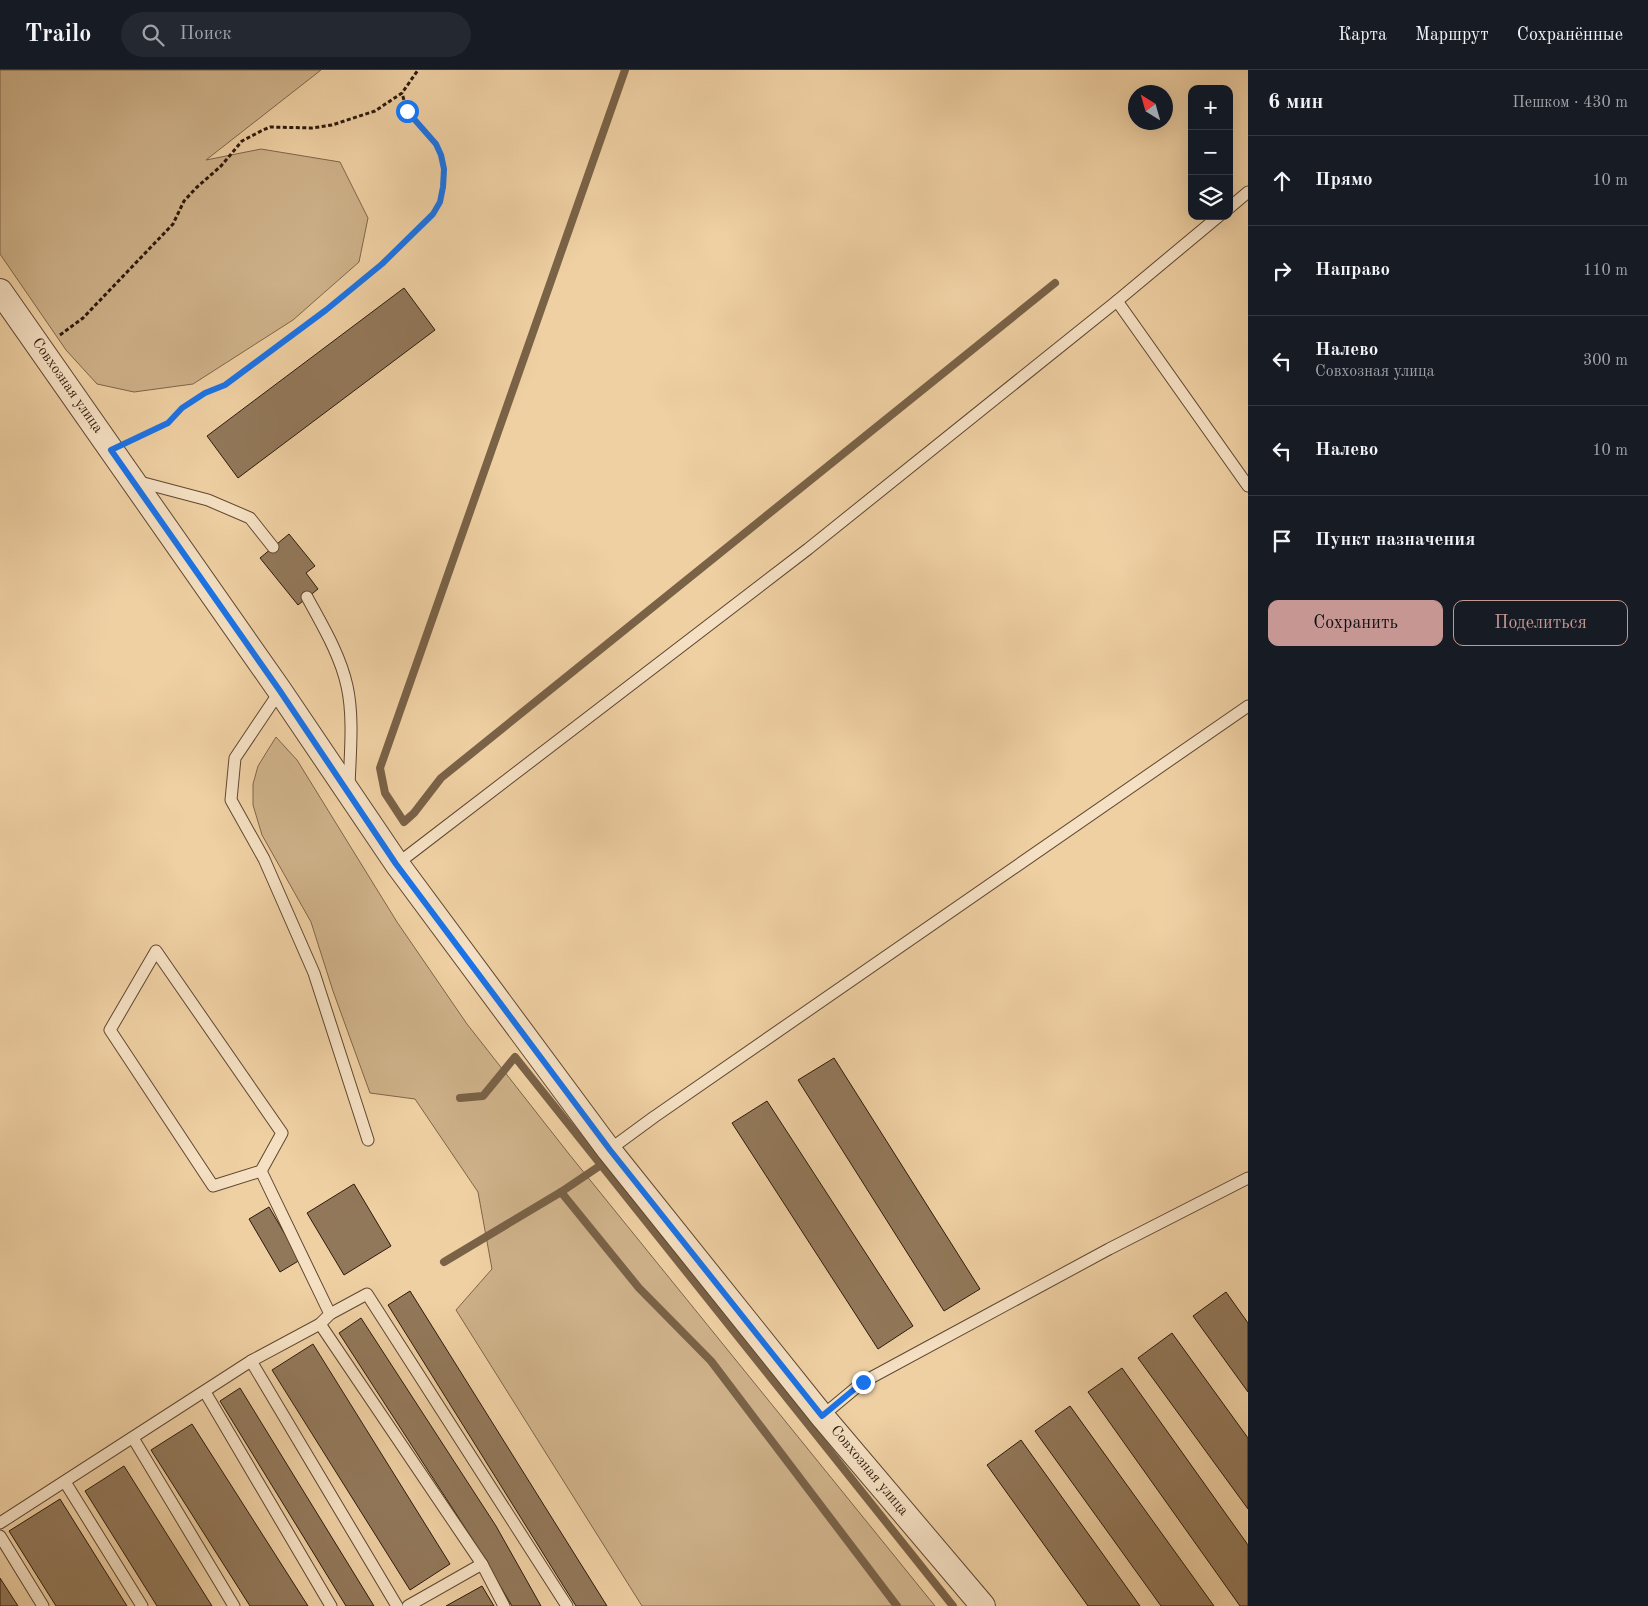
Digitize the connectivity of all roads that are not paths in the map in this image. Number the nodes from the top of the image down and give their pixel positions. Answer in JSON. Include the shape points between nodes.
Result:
{"nodes":[{"id":1,"x":1248,"y":192,"type":"edge"},
{"id":2,"x":1233,"y":205,"type":"edge"},
{"id":3,"x":1214,"y":220,"type":"edge"},
{"id":4,"x":0,"y":291,"type":"edge"},
{"id":5,"x":1117,"y":301,"type":"junction"},
{"id":6,"x":132,"y":480,"type":"junction"},
{"id":7,"x":1248,"y":486,"type":"edge"},
{"id":8,"x":273,"y":547,"type":"dead end"},
{"id":9,"x":307,"y":598,"type":"dead end"},
{"id":10,"x":280,"y":691,"type":"junction"},
{"id":11,"x":1248,"y":706,"type":"edge"},
{"id":12,"x":349,"y":793,"type":"junction"},
{"id":13,"x":396,"y":864,"type":"junction"},
{"id":14,"x":368,"y":1140,"type":"dead end"},
{"id":15,"x":610,"y":1150,"type":"junction"},
{"id":16,"x":261,"y":1171,"type":"junction"},
{"id":17,"x":1248,"y":1178,"type":"edge"},
{"id":18,"x":330,"y":1314,"type":"junction"},
{"id":19,"x":320,"y":1324,"type":"junction"},
{"id":20,"x":251,"y":1362,"type":"junction"},
{"id":21,"x":205,"y":1392,"type":"junction"},
{"id":22,"x":822,"y":1416,"type":"junction"},
{"id":23,"x":133,"y":1438,"type":"junction"},
{"id":24,"x":65,"y":1482,"type":"junction"},
{"id":25,"x":0,"y":1523,"type":"edge"},
{"id":26,"x":0,"y":1536,"type":"edge"},
{"id":27,"x":482,"y":1564,"type":"junction"},
{"id":28,"x":43,"y":1606,"type":"edge"},
{"id":29,"x":142,"y":1606,"type":"edge"},
{"id":30,"x":234,"y":1606,"type":"edge"},
{"id":31,"x":331,"y":1606,"type":"edge"},
{"id":32,"x":397,"y":1606,"type":"edge"},
{"id":33,"x":408,"y":1606,"type":"edge"},
{"id":34,"x":504,"y":1606,"type":"edge"},
{"id":35,"x":567,"y":1606,"type":"edge"},
{"id":36,"x":983,"y":1606,"type":"edge"}],
"edges":[{"from":1,"to":2,"type":"lane"},
{"from":3,"to":5,"type":"lane"},
{"from":4,"to":6,"type":"street","name":"Совхозная улица"},
{"from":5,"to":7,"type":"lane"},
{"from":5,"to":13,"type":"lane","via":[[808,550]]},
{"from":6,"to":8,"type":"lane","via":[[208,500],[250,518]]},
{"from":6,"to":10,"type":"street","name":"Совхозная улица"},
{"from":9,"to":12,"type":"lane","via":[[333,645],[347,686],[351,731]]},
{"from":10,"to":12,"type":"street","name":"Совхозная улица"},
{"from":10,"to":14,"type":"lane","via":[[235,758],[231,800],[264,859],[314,973]]},
{"from":11,"to":15,"type":"lane"},
{"from":12,"to":13,"type":"street","name":"Совхозная улица"},
{"from":13,"to":15,"type":"street","name":"Совхозная улица"},
{"from":15,"to":22,"type":"street","name":"Совхозная улица"},
{"from":16,"to":16,"type":"lane","via":[[213,1186],[110,1030],[156,951],[282,1133]]},
{"from":16,"to":18,"type":"lane"},
{"from":17,"to":22,"type":"lane","via":[[863,1382]]},
{"from":18,"to":19,"type":"lane"},
{"from":18,"to":35,"type":"lane","via":[[367,1294]]},
{"from":19,"to":20,"type":"lane"},
{"from":19,"to":27,"type":"lane"},
{"from":20,"to":21,"type":"lane"},
{"from":20,"to":32,"type":"lane"},
{"from":21,"to":23,"type":"lane"},
{"from":21,"to":31,"type":"lane"},
{"from":22,"to":36,"type":"street","name":"Совхозная улица"},
{"from":23,"to":24,"type":"lane"},
{"from":23,"to":30,"type":"lane"},
{"from":24,"to":25,"type":"lane"},
{"from":24,"to":29,"type":"lane"},
{"from":26,"to":28,"type":"lane"},
{"from":27,"to":33,"type":"lane"},
{"from":27,"to":34,"type":"lane"}]}
